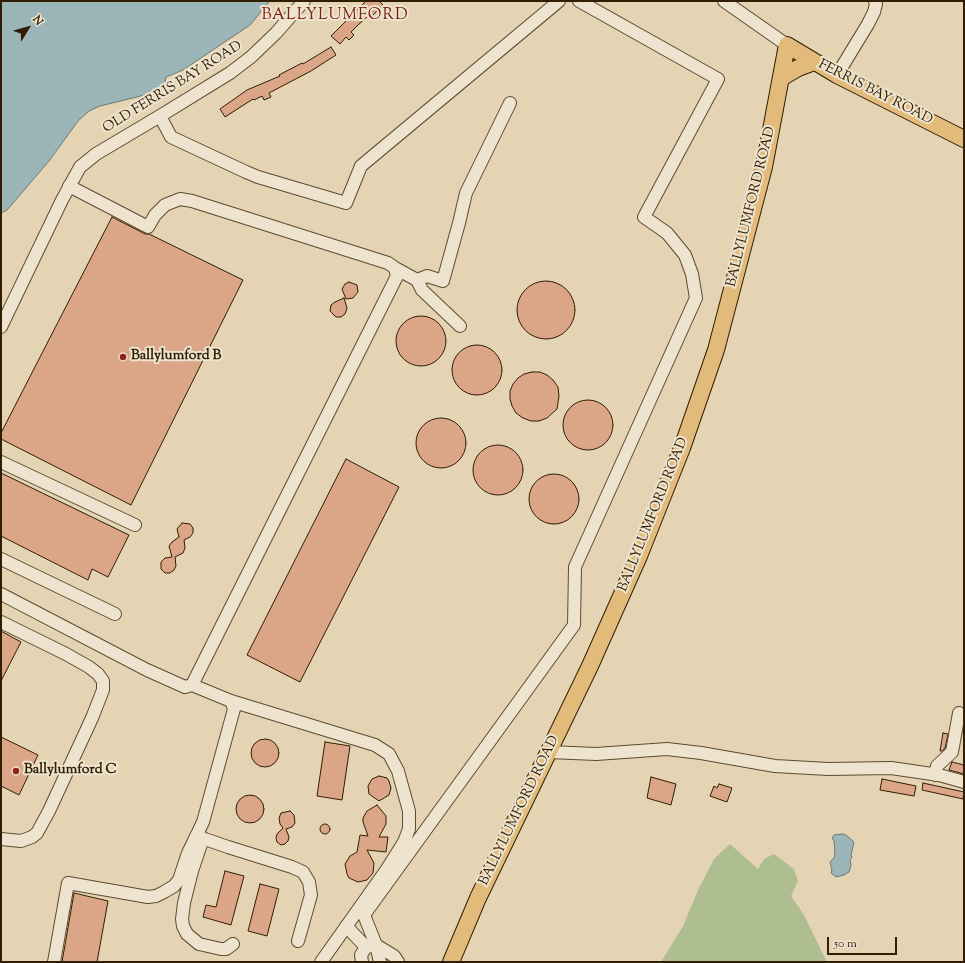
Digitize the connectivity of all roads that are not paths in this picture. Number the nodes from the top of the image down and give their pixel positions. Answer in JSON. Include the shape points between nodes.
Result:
{"nodes":[{"id":1,"x":304,"y":1,"type":"edge"},
{"id":2,"x":559,"y":1,"type":"edge"},
{"id":3,"x":579,"y":1,"type":"edge"},
{"id":4,"x":724,"y":1,"type":"edge"},
{"id":5,"x":875,"y":1,"type":"edge"},
{"id":6,"x":787,"y":45,"type":"junction"},
{"id":7,"x":814,"y":62,"type":"junction"},
{"id":8,"x":837,"y":75,"type":"junction"},
{"id":9,"x":781,"y":78,"type":"junction"},
{"id":10,"x":510,"y":102,"type":"dead end"},
{"id":11,"x":160,"y":116,"type":"junction"},
{"id":12,"x":964,"y":139,"type":"edge"},
{"id":13,"x":69,"y":186,"type":"junction"},
{"id":14,"x":395,"y":268,"type":"junction"},
{"id":15,"x":417,"y":280,"type":"junction"},
{"id":16,"x":3,"y":321,"type":"edge"},
{"id":17,"x":460,"y":326,"type":"dead end"},
{"id":18,"x":1,"y":462,"type":"edge"},
{"id":19,"x":135,"y":525,"type":"dead end"},
{"id":20,"x":1,"y":559,"type":"edge"},
{"id":21,"x":1,"y":594,"type":"edge"},
{"id":22,"x":115,"y":614,"type":"dead end"},
{"id":23,"x":1,"y":622,"type":"edge"},
{"id":24,"x":192,"y":685,"type":"junction"},
{"id":25,"x":231,"y":702,"type":"junction"},
{"id":26,"x":959,"y":713,"type":"dead end"},
{"id":27,"x":549,"y":752,"type":"junction"},
{"id":28,"x":935,"y":775,"type":"junction"},
{"id":29,"x":964,"y":782,"type":"edge"},
{"id":30,"x":200,"y":837,"type":"junction"},
{"id":31,"x":1,"y":839,"type":"edge"},
{"id":32,"x":346,"y":926,"type":"junction"},
{"id":33,"x":298,"y":941,"type":"dead end"},
{"id":34,"x":233,"y":944,"type":"dead end"},
{"id":35,"x":371,"y":946,"type":"junction"},
{"id":36,"x":54,"y":962,"type":"edge"},
{"id":37,"x":321,"y":962,"type":"edge"},
{"id":38,"x":362,"y":962,"type":"edge"},
{"id":39,"x":380,"y":962,"type":"edge"},
{"id":40,"x":398,"y":962,"type":"edge"},
{"id":41,"x":451,"y":962,"type":"edge"}],
"edges":[{"from":1,"to":11,"type":"street","name":"OLD FERRIS BAY ROAD","via":[[276,34],[251,57],[230,73]]},
{"from":2,"to":11,"type":"street","via":[[361,166],[346,203],[246,172],[171,137]]},
{"from":3,"to":35,"type":"street","via":[[718,79],[644,217],[667,233],[685,255],[692,274],[696,298],[575,567],[574,625],[364,915]]},
{"from":4,"to":6,"type":"street"},
{"from":5,"to":8,"type":"street","via":[[874,12],[868,24]]},
{"from":6,"to":7,"type":"main road","name":"FERRIS BAY ROAD"},
{"from":6,"to":9,"type":"main road","name":"BALLYLUMFORD ROAD"},
{"from":7,"to":8,"type":"main road","name":"FERRIS BAY ROAD"},
{"from":7,"to":9,"type":"main road"},
{"from":8,"to":12,"type":"main road","name":"FERRIS BAY ROAD"},
{"from":9,"to":27,"type":"main road","name":"BALLYLUMFORD ROAD","via":[[764,166],[716,350],[639,556]]},
{"from":10,"to":15,"type":"street","via":[[466,193],[443,281],[427,276]]},
{"from":11,"to":13,"type":"street","name":"OLD FERRIS BAY ROAD","via":[[96,154],[80,167]]},
{"from":13,"to":14,"type":"street","via":[[148,227],[165,205],[180,199],[388,263]]},
{"from":13,"to":16,"type":"street","name":"OLD FERRIS BAY ROAD"},
{"from":14,"to":15,"type":"street"},
{"from":14,"to":24,"type":"street","via":[[397,276]]},
{"from":15,"to":17,"type":"street","via":[[422,290]]},
{"from":18,"to":19,"type":"street"},
{"from":20,"to":22,"type":"street"},
{"from":21,"to":24,"type":"street","via":[[147,670],[184,687]]},
{"from":23,"to":31,"type":"street","via":[[89,667],[103,681],[103,690],[92,718],[37,833],[21,841]]},
{"from":24,"to":25,"type":"street"},
{"from":25,"to":30,"type":"street","via":[[234,709]]},
{"from":25,"to":32,"type":"street","via":[[375,745],[389,754],[393,761],[407,802],[409,829],[387,869]]},
{"from":26,"to":28,"type":"street","via":[[952,752],[937,766]]},
{"from":27,"to":28,"type":"street","via":[[596,754],[667,749],[775,766],[828,769],[890,768]]},
{"from":27,"to":41,"type":"main road","name":"BALLYLUMFORD ROAD","via":[[478,898]]},
{"from":28,"to":29,"type":"street"},
{"from":30,"to":33,"type":"street","via":[[303,872],[309,882],[311,896]]},
{"from":30,"to":34,"type":"street","via":[[184,903],[182,926],[186,934],[199,944],[221,949]]},
{"from":30,"to":36,"type":"street","via":[[188,853],[179,880],[174,886],[156,896],[148,897],[68,883]]},
{"from":32,"to":35,"type":"street"},
{"from":32,"to":37,"type":"street"},
{"from":35,"to":38,"type":"street","via":[[361,955]]},
{"from":35,"to":39,"type":"street"},
{"from":35,"to":40,"type":"street","via":[[394,956]]}]}
